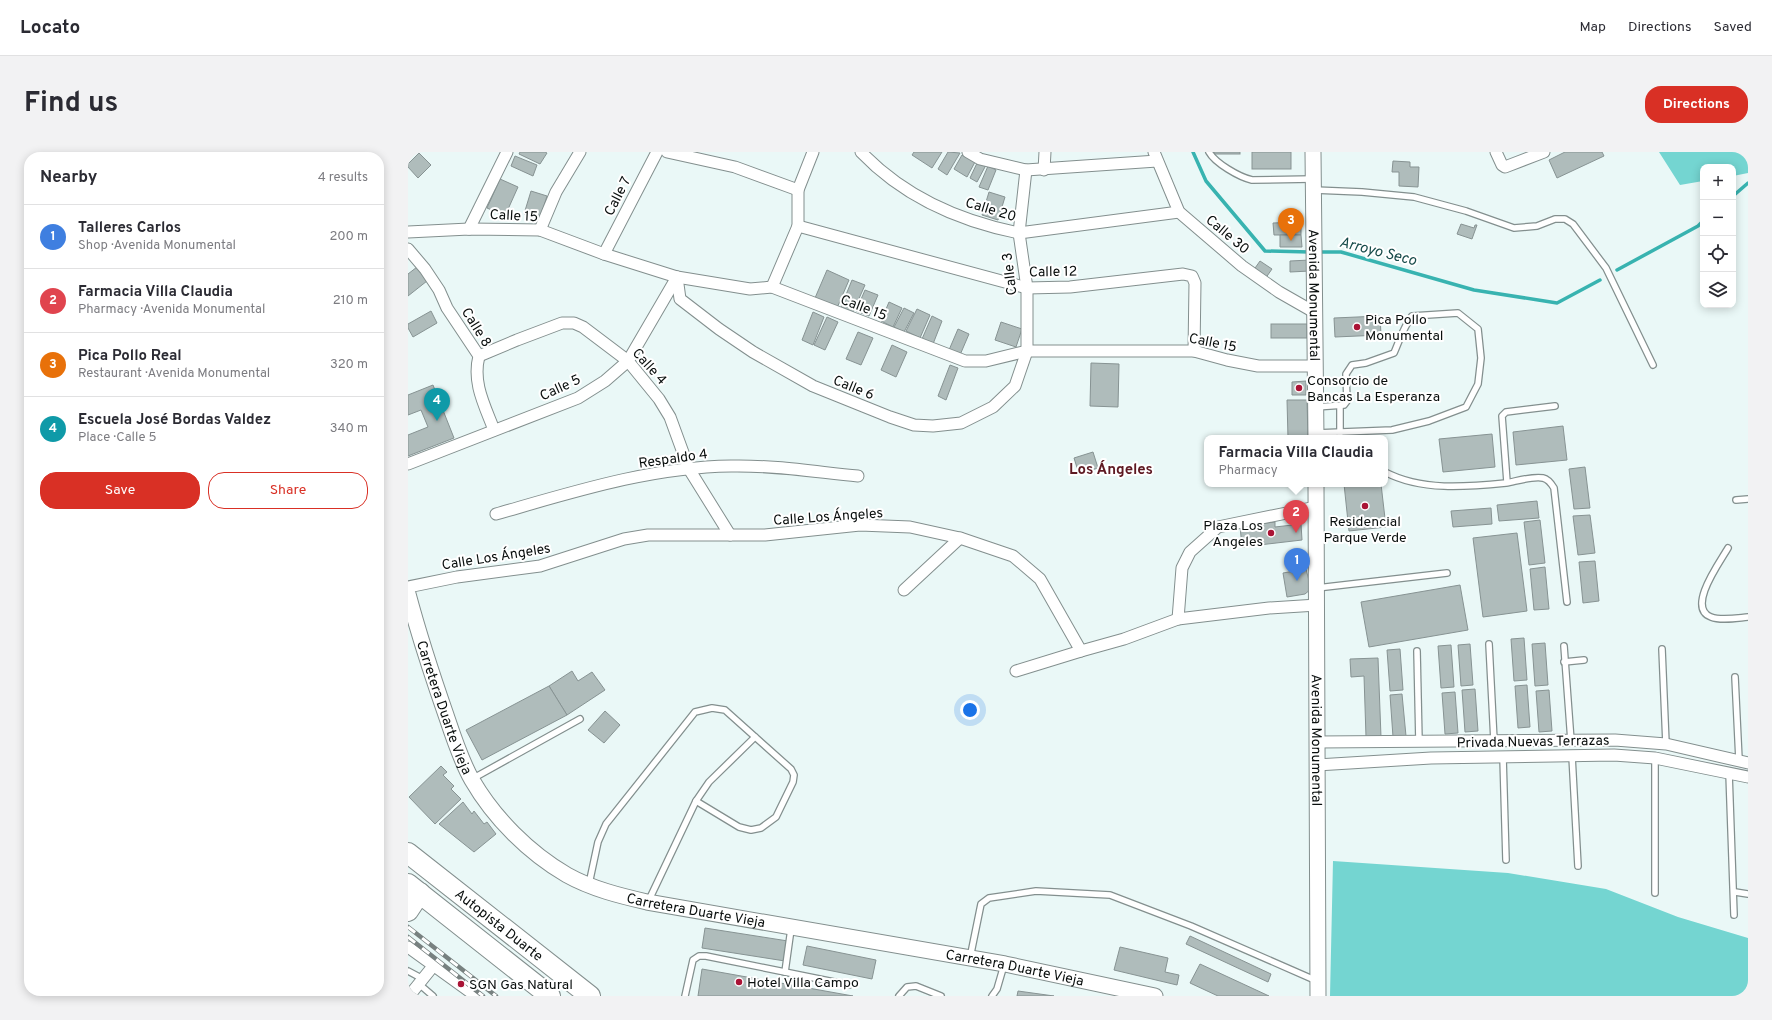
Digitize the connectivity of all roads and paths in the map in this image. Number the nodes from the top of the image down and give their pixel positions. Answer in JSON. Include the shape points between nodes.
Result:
{"nodes":[{"id":1,"x":507,"y":152,"type":"edge"},
{"id":2,"x":580,"y":152,"type":"edge"},
{"id":3,"x":657,"y":152,"type":"edge"},
{"id":4,"x":667,"y":152,"type":"edge"},
{"id":5,"x":813,"y":152,"type":"edge"},
{"id":6,"x":861,"y":152,"type":"edge"},
{"id":7,"x":968,"y":152,"type":"edge"},
{"id":8,"x":1045,"y":152,"type":"edge"},
{"id":9,"x":1209,"y":152,"type":"edge"},
{"id":10,"x":1313,"y":152,"type":"edge"},
{"id":11,"x":1496,"y":152,"type":"edge"},
{"id":12,"x":1544,"y":152,"type":"edge"},
{"id":13,"x":1155,"y":156,"type":"edge"},
{"id":14,"x":1026,"y":170,"type":"junction"},
{"id":15,"x":1044,"y":170,"type":"junction"},
{"id":16,"x":1313,"y":185,"type":"junction"},
{"id":17,"x":798,"y":190,"type":"junction"},
{"id":18,"x":1179,"y":212,"type":"junction"},
{"id":19,"x":798,"y":226,"type":"junction"},
{"id":20,"x":469,"y":229,"type":"junction"},
{"id":21,"x":540,"y":230,"type":"junction"},
{"id":22,"x":408,"y":232,"type":"edge"},
{"id":23,"x":1019,"y":233,"type":"junction"},
{"id":24,"x":408,"y":249,"type":"edge"},
{"id":25,"x":604,"y":254,"type":"junction"},
{"id":26,"x":677,"y":277,"type":"junction"},
{"id":27,"x":772,"y":287,"type":"junction"},
{"id":28,"x":1027,"y":288,"type":"junction"},
{"id":29,"x":1314,"y":312,"type":"junction"},
{"id":30,"x":1194,"y":350,"type":"junction"},
{"id":31,"x":1027,"y":351,"type":"junction"},
{"id":32,"x":479,"y":356,"type":"junction"},
{"id":33,"x":628,"y":362,"type":"junction"},
{"id":34,"x":1314,"y":366,"type":"junction"},
{"id":35,"x":1654,"y":366,"type":"dead end"},
{"id":36,"x":1340,"y":406,"type":"junction"},
{"id":37,"x":1555,"y":406,"type":"dead end"},
{"id":38,"x":1316,"y":407,"type":"junction"},
{"id":39,"x":494,"y":430,"type":"junction"},
{"id":40,"x":1340,"y":433,"type":"junction"},
{"id":41,"x":1316,"y":435,"type":"edge"},
{"id":42,"x":1324,"y":435,"type":"edge"},
{"id":43,"x":408,"y":464,"type":"edge"},
{"id":44,"x":689,"y":469,"type":"junction"},
{"id":45,"x":1388,"y":473,"type":"edge"},
{"id":46,"x":858,"y":476,"type":"dead end"},
{"id":47,"x":1507,"y":482,"type":"junction"},
{"id":48,"x":1316,"y":487,"type":"edge"},
{"id":49,"x":1748,"y":499,"type":"edge"},
{"id":50,"x":1736,"y":500,"type":"dead end"},
{"id":51,"x":1316,"y":507,"type":"junction"},
{"id":52,"x":496,"y":514,"type":"dead end"},
{"id":53,"x":730,"y":535,"type":"junction"},
{"id":54,"x":960,"y":538,"type":"junction"},
{"id":55,"x":1728,"y":548,"type":"dead end"},
{"id":56,"x":1447,"y":573,"type":"dead end"},
{"id":57,"x":408,"y":587,"type":"edge"},
{"id":58,"x":1317,"y":588,"type":"junction"},
{"id":59,"x":904,"y":590,"type":"dead end"},
{"id":60,"x":408,"y":594,"type":"edge"},
{"id":61,"x":1567,"y":602,"type":"dead end"},
{"id":62,"x":1317,"y":605,"type":"junction"},
{"id":63,"x":1748,"y":617,"type":"edge"},
{"id":64,"x":1178,"y":619,"type":"junction"},
{"id":65,"x":412,"y":626,"type":"edge"},
{"id":66,"x":1489,"y":644,"type":"dead end"},
{"id":67,"x":1564,"y":646,"type":"dead end"},
{"id":68,"x":1662,"y":649,"type":"dead end"},
{"id":69,"x":1081,"y":651,"type":"junction"},
{"id":70,"x":1417,"y":651,"type":"dead end"},
{"id":71,"x":1584,"y":660,"type":"dead end"},
{"id":72,"x":1564,"y":662,"type":"junction"},
{"id":73,"x":1016,"y":671,"type":"dead end"},
{"id":74,"x":1735,"y":677,"type":"dead end"},
{"id":75,"x":580,"y":719,"type":"dead end"},
{"id":76,"x":756,"y":736,"type":"junction"},
{"id":77,"x":1571,"y":740,"type":"junction"},
{"id":78,"x":1494,"y":741,"type":"junction"},
{"id":79,"x":1318,"y":742,"type":"junction"},
{"id":80,"x":1419,"y":742,"type":"junction"},
{"id":81,"x":1666,"y":744,"type":"junction"},
{"id":82,"x":1572,"y":756,"type":"junction"},
{"id":83,"x":1503,"y":757,"type":"junction"},
{"id":84,"x":1655,"y":758,"type":"junction"},
{"id":85,"x":1744,"y":761,"type":"edge"},
{"id":86,"x":1317,"y":765,"type":"junction"},
{"id":87,"x":1729,"y":773,"type":"junction"},
{"id":88,"x":1748,"y":777,"type":"edge"},
{"id":89,"x":471,"y":779,"type":"junction"},
{"id":90,"x":696,"y":801,"type":"junction"},
{"id":91,"x":408,"y":853,"type":"edge"},
{"id":92,"x":1506,"y":860,"type":"dead end"},
{"id":93,"x":1578,"y":866,"type":"dead end"},
{"id":94,"x":589,"y":884,"type":"junction"},
{"id":95,"x":414,"y":888,"type":"edge"},
{"id":96,"x":1735,"y":892,"type":"junction"},
{"id":97,"x":1655,"y":893,"type":"dead end"},
{"id":98,"x":1748,"y":894,"type":"edge"},
{"id":99,"x":648,"y":902,"type":"junction"},
{"id":100,"x":408,"y":911,"type":"edge"},
{"id":101,"x":1734,"y":915,"type":"dead end"},
{"id":102,"x":791,"y":928,"type":"junction"},
{"id":103,"x":408,"y":947,"type":"edge"},
{"id":104,"x":970,"y":958,"type":"junction"},
{"id":105,"x":1005,"y":964,"type":"junction"},
{"id":106,"x":434,"y":965,"type":"junction"},
{"id":107,"x":408,"y":971,"type":"edge"},
{"id":108,"x":785,"y":972,"type":"junction"},
{"id":109,"x":421,"y":982,"type":"junction"},
{"id":110,"x":849,"y":985,"type":"dead end"},
{"id":111,"x":1318,"y":989,"type":"edge"},
{"id":112,"x":409,"y":996,"type":"edge"},
{"id":113,"x":433,"y":996,"type":"edge"},
{"id":114,"x":476,"y":996,"type":"edge"},
{"id":115,"x":550,"y":996,"type":"edge"},
{"id":116,"x":590,"y":996,"type":"edge"},
{"id":117,"x":685,"y":996,"type":"edge"},
{"id":118,"x":899,"y":996,"type":"edge"},
{"id":119,"x":941,"y":996,"type":"edge"},
{"id":120,"x":992,"y":996,"type":"edge"},
{"id":121,"x":1155,"y":996,"type":"edge"}],
"edges":[{"from":1,"to":20,"type":"street"},
{"from":2,"to":21,"type":"street","via":[[556,192]]},
{"from":3,"to":25,"type":"street","name":"Calle 7"},
{"from":4,"to":17,"type":"street","via":[[735,167]]},
{"from":5,"to":17,"type":"street"},
{"from":6,"to":23,"type":"street","name":"Calle 20","via":[[879,170],[924,201],[967,219]]},
{"from":7,"to":14,"type":"street","via":[[980,159]]},
{"from":8,"to":15,"type":"street"},
{"from":9,"to":16,"type":"lane","via":[[1214,159],[1242,178]]},
{"from":10,"to":16,"type":"main road","name":"Avenida Monumental"},
{"from":11,"to":12,"type":"street","via":[[1505,167]]},
{"from":13,"to":15,"type":"street"},
{"from":13,"to":18,"type":"street","name":"Calle 30"},
{"from":14,"to":15,"type":"street"},
{"from":14,"to":23,"type":"street","name":"Calle 3"},
{"from":16,"to":29,"type":"main road","name":"Avenida Monumental"},
{"from":16,"to":35,"type":"lane","via":[[1414,198],[1466,211],[1514,228],[1537,226],[1555,219],[1565,219],[1573,224],[1606,268]]},
{"from":17,"to":19,"type":"street"},
{"from":18,"to":23,"type":"street","name":"Calle 20"},
{"from":18,"to":29,"type":"street","name":"Calle 30","via":[[1242,266],[1278,292]]},
{"from":19,"to":27,"type":"street"},
{"from":19,"to":28,"type":"street","name":"Calle 12"},
{"from":20,"to":21,"type":"street","name":"Calle 15"},
{"from":20,"to":22,"type":"street","name":"Calle 15"},
{"from":21,"to":25,"type":"street","name":"Calle 15"},
{"from":23,"to":28,"type":"street","name":"Calle 3"},
{"from":24,"to":32,"type":"street","name":"Calle 8","via":[[439,290],[447,308]]},
{"from":25,"to":26,"type":"street","name":"Calle 15"},
{"from":26,"to":27,"type":"street","name":"Calle 15","via":[[750,288]]},
{"from":26,"to":31,"type":"street","name":"Calle 6","via":[[680,299],[753,352],[814,386],[890,418],[914,425],[961,423],[993,407],[1015,386]]},
{"from":26,"to":33,"type":"street","name":"Calle 5"},
{"from":27,"to":31,"type":"street","name":"Calle 15","via":[[965,361],[986,361]]},
{"from":28,"to":30,"type":"street","name":"Calle 12","via":[[1077,286],[1183,274],[1192,276],[1195,283]]},
{"from":28,"to":31,"type":"street","name":"Calle 3"},
{"from":29,"to":34,"type":"main road","name":"Avenida Monumental"},
{"from":30,"to":31,"type":"street","name":"Calle 15"},
{"from":30,"to":34,"type":"street","name":"Calle 15","via":[[1258,366]]},
{"from":32,"to":33,"type":"street","name":"Calle 4","via":[[562,323],[574,323],[583,327]]},
{"from":32,"to":39,"type":"street","name":"Calle 8","via":[[476,368],[478,389]]},
{"from":33,"to":39,"type":"street","name":"Calle 5","via":[[606,381],[578,398]]},
{"from":33,"to":44,"type":"street","name":"Calle 4","via":[[659,398],[670,418]]},
{"from":34,"to":38,"type":"main road","name":"Avenida Monumental"},
{"from":36,"to":38,"type":"lane"},
{"from":36,"to":40,"type":"lane"},
{"from":36,"to":40,"type":"lane","via":[[1347,401],[1346,374],[1352,365],[1366,363],[1394,352],[1404,327],[1412,316],[1458,313],[1478,329],[1481,358],[1478,384],[1466,407],[1429,422],[1392,430]]},
{"from":37,"to":47,"type":"lane","via":[[1506,412],[1502,416]]},
{"from":38,"to":41,"type":"main road","name":"Avenida Monumental"},
{"from":39,"to":43,"type":"street","name":"Calle 5"},
{"from":40,"to":42,"type":"lane"},
{"from":44,"to":46,"type":"street","name":"Respaldo 4","via":[[732,466]]},
{"from":44,"to":52,"type":"street","name":"Respaldo 4","via":[[605,483]]},
{"from":44,"to":53,"type":"street","name":"Calle 4"},
{"from":45,"to":47,"type":"lane","via":[[1430,486]]},
{"from":47,"to":61,"type":"lane","via":[[1543,478],[1554,488]]},
{"from":48,"to":51,"type":"main road","name":"Avenida Monumental"},
{"from":49,"to":50,"type":"lane"},
{"from":51,"to":58,"type":"main road","name":"Avenida Monumental"},
{"from":51,"to":64,"type":"street","via":[[1218,528],[1190,552],[1182,568]]},
{"from":53,"to":54,"type":"street","name":"Calle Los Ángeles","via":[[765,535],[860,526],[910,527]]},
{"from":53,"to":57,"type":"street","name":"Calle Los Ángeles","via":[[642,536],[624,539],[540,566],[457,576]]},
{"from":54,"to":59,"type":"street"},
{"from":54,"to":69,"type":"street","name":"Calle Los Ángeles","via":[[1012,556],[1040,579]]},
{"from":55,"to":63,"type":"lane","via":[[1704,591],[1702,607],[1705,614],[1712,618]]},
{"from":56,"to":58,"type":"lane"},
{"from":58,"to":62,"type":"main road","name":"Avenida Monumental"},
{"from":60,"to":65,"type":"main road","name":"Carretera Duarte Vieja"},
{"from":62,"to":64,"type":"street"},
{"from":62,"to":79,"type":"main road","name":"Avenida Monumental"},
{"from":64,"to":69,"type":"street","via":[[1124,639]]},
{"from":65,"to":89,"type":"main road","name":"Carretera Duarte Vieja"},
{"from":66,"to":78,"type":"lane"},
{"from":67,"to":72,"type":"lane"},
{"from":68,"to":81,"type":"lane"},
{"from":69,"to":73,"type":"street"},
{"from":70,"to":80,"type":"lane"},
{"from":71,"to":72,"type":"lane"},
{"from":72,"to":77,"type":"lane"},
{"from":74,"to":85,"type":"lane"},
{"from":75,"to":89,"type":"lane"},
{"from":76,"to":90,"type":"lane","via":[[708,782]]},
{"from":76,"to":90,"type":"lane","via":[[791,769],[794,775],[776,817],[761,828],[751,830],[739,827]]},
{"from":76,"to":94,"type":"lane","via":[[725,710],[712,708],[695,712],[606,824],[598,842]]},
{"from":77,"to":78,"type":"street","name":"Privada Nuevas Terrazas"},
{"from":77,"to":81,"type":"street","name":"Privada Nuevas Terrazas"},
{"from":78,"to":80,"type":"street","name":"Privada Nuevas Terrazas"},
{"from":79,"to":80,"type":"street","name":"Privada Nuevas Terrazas"},
{"from":79,"to":86,"type":"main road","name":"Avenida Monumental"},
{"from":81,"to":85,"type":"street","name":"Privada Nuevas Terrazas"},
{"from":82,"to":83,"type":"street","name":"Privada Nuevas Terrazas"},
{"from":82,"to":84,"type":"street","name":"Privada Nuevas Terrazas","via":[[1614,755]]},
{"from":82,"to":93,"type":"lane"},
{"from":83,"to":86,"type":"street","name":"Privada Nuevas Terrazas","via":[[1431,758]]},
{"from":83,"to":92,"type":"lane"},
{"from":84,"to":87,"type":"street","name":"Privada Nuevas Terrazas"},
{"from":84,"to":97,"type":"lane"},
{"from":86,"to":111,"type":"main road","name":"Avenida Monumental"},
{"from":87,"to":88,"type":"street","name":"Privada Nuevas Terrazas"},
{"from":87,"to":96,"type":"lane"},
{"from":89,"to":94,"type":"main road","name":"Carretera Duarte Vieja","via":[[504,824],[534,852],[568,875]]},
{"from":90,"to":99,"type":"lane"},
{"from":91,"to":116,"type":"highway","name":"Autopista Duarte"},
{"from":94,"to":99,"type":"main road","name":"Carretera Duarte Vieja"},
{"from":95,"to":100,"type":"highway"},
{"from":95,"to":115,"type":"highway","name":"Autopista Duarte"},
{"from":96,"to":98,"type":"lane"},
{"from":96,"to":101,"type":"lane"},
{"from":99,"to":102,"type":"main road","name":"Carretera Duarte Vieja"},
{"from":102,"to":104,"type":"main road","name":"Carretera Duarte Vieja"},
{"from":102,"to":108,"type":"lane"},
{"from":103,"to":106,"type":"street"},
{"from":104,"to":105,"type":"main road","name":"Carretera Duarte Vieja"},
{"from":104,"to":111,"type":"lane","via":[[981,904],[989,898],[1036,891],[1110,895],[1191,926]]},
{"from":105,"to":120,"type":"lane"},
{"from":105,"to":121,"type":"main road","name":"Carretera Duarte Vieja"},
{"from":106,"to":109,"type":"street"},
{"from":106,"to":114,"type":"street"},
{"from":107,"to":109,"type":"lane"},
{"from":108,"to":110,"type":"lane"},
{"from":108,"to":117,"type":"lane","via":[[699,956],[693,960]]},
{"from":109,"to":112,"type":"street"},
{"from":109,"to":113,"type":"lane"},
{"from":118,"to":119,"type":"lane","via":[[907,987],[916,986]]}]}
